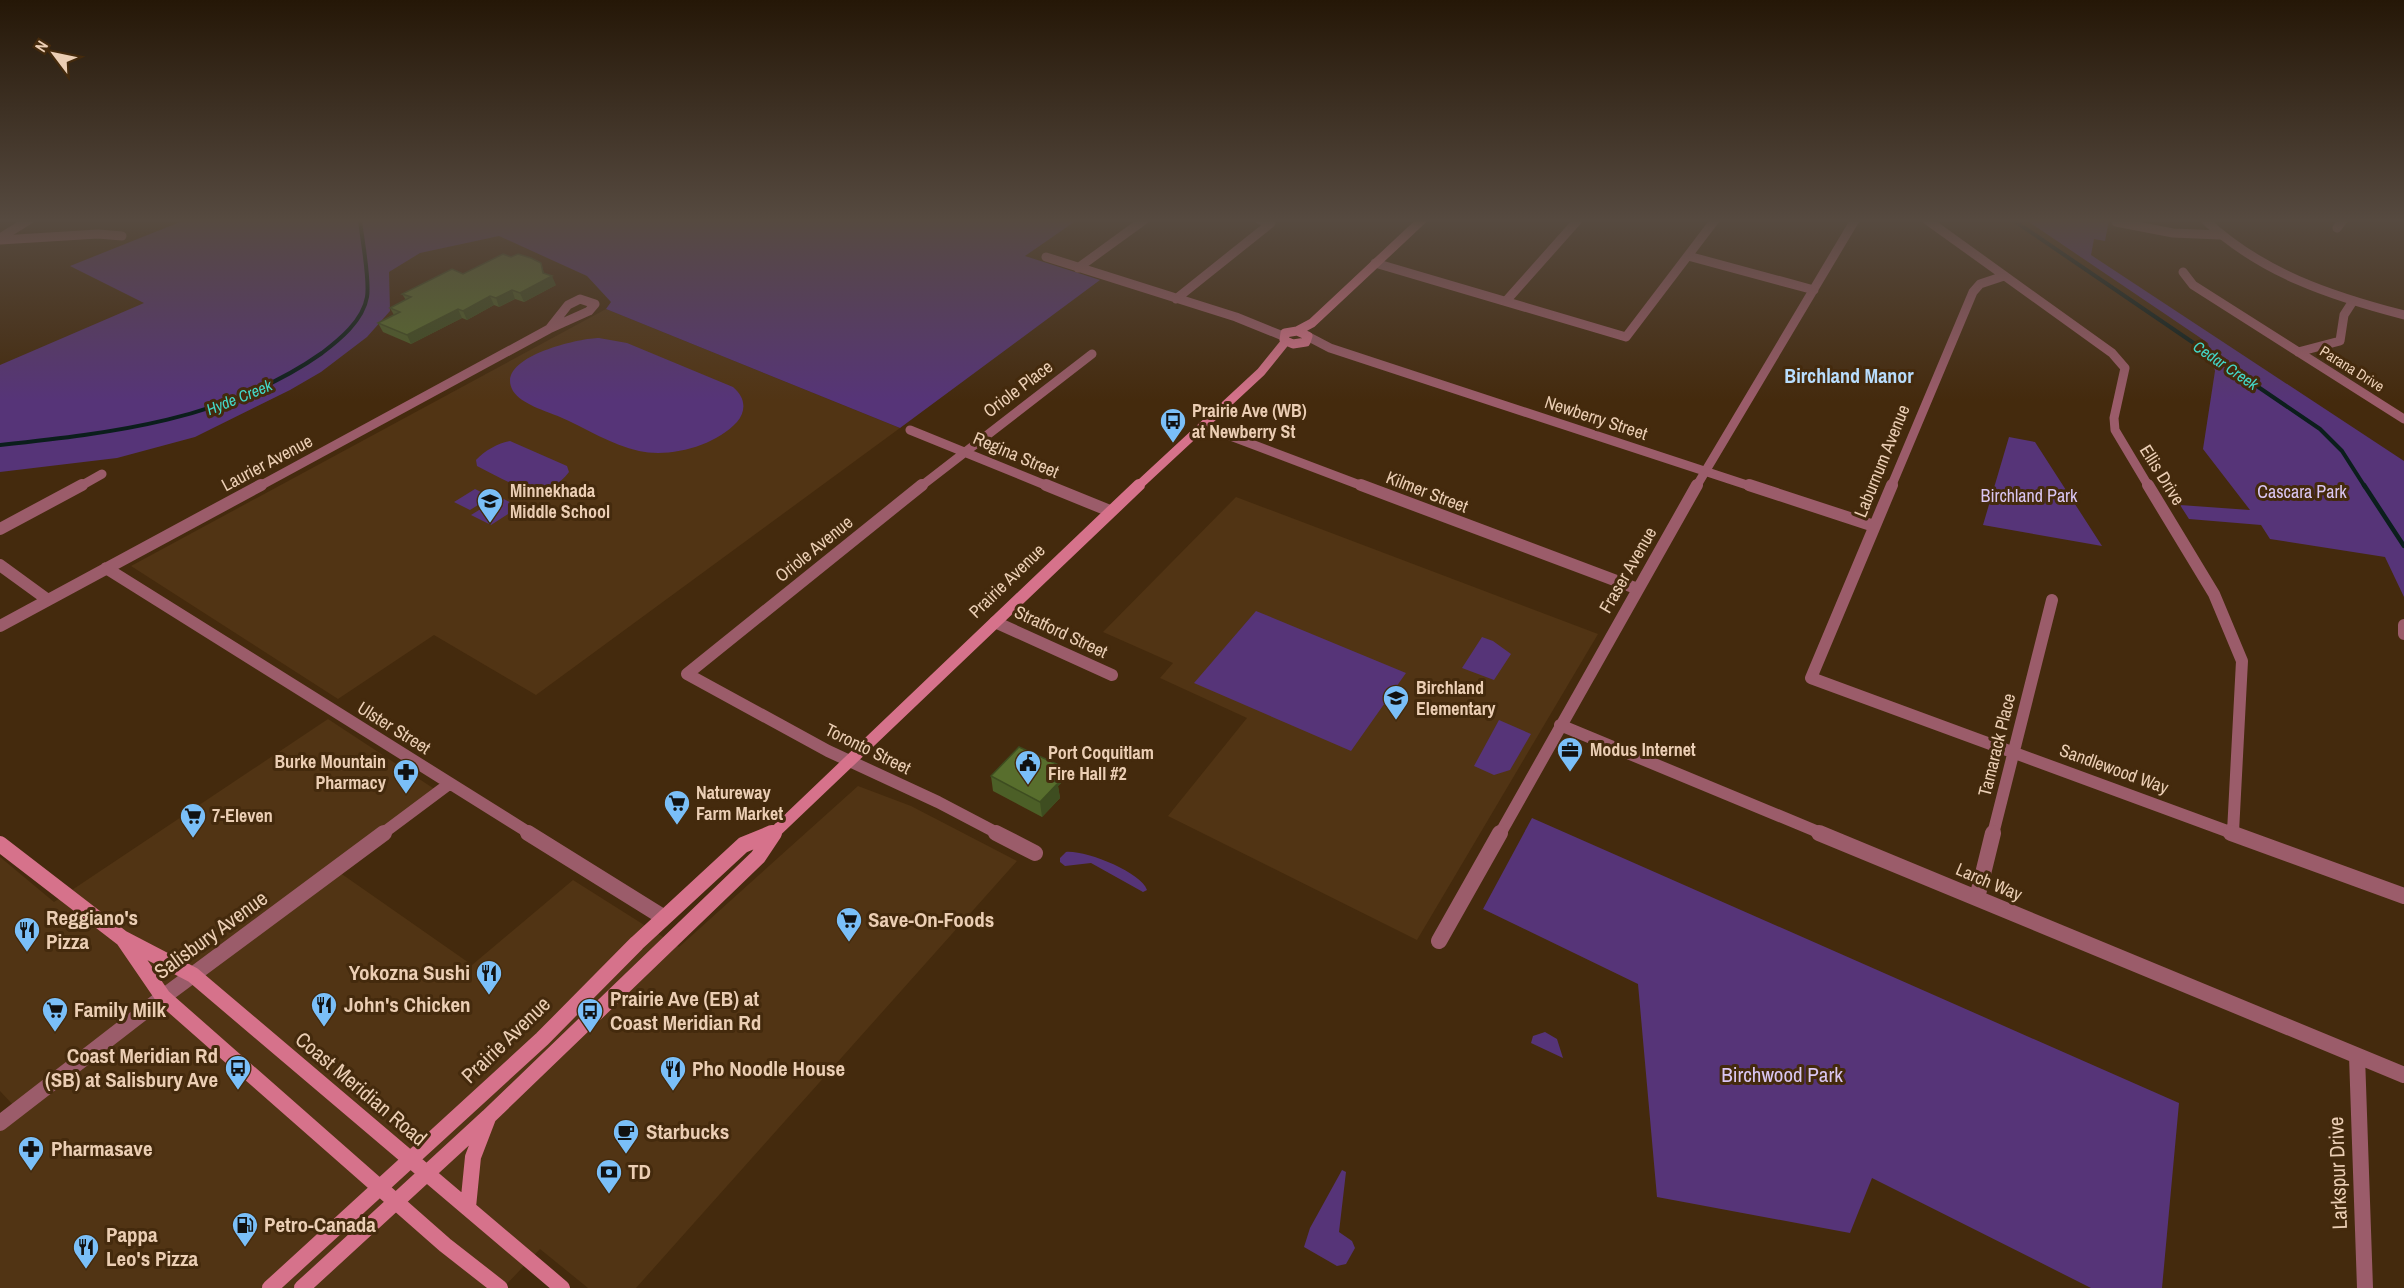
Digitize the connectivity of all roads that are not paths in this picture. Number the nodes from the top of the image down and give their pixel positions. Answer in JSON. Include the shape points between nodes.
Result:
{"nodes":[{"id":1,"x":1116,"y":280,"type":"edge"},
{"id":2,"x":1200,"y":280,"type":"edge"},
{"id":3,"x":1357,"y":280,"type":"edge"},
{"id":4,"x":1434,"y":280,"type":"edge"},
{"id":5,"x":1525,"y":280,"type":"edge"},
{"id":6,"x":1670,"y":280,"type":"edge"},
{"id":7,"x":1777,"y":280,"type":"edge"},
{"id":8,"x":1820,"y":280,"type":"edge"},
{"id":9,"x":1992,"y":280,"type":"edge"},
{"id":10,"x":2010,"y":280,"type":"edge"},
{"id":11,"x":2189,"y":280,"type":"edge"},
{"id":12,"x":2302,"y":280,"type":"edge"},
{"id":13,"x":1814,"y":290,"type":"junction"},
{"id":14,"x":1176,"y":299,"type":"junction"},
{"id":15,"x":1506,"y":301,"type":"junction"},
{"id":16,"x":2353,"y":301,"type":"junction"},
{"id":17,"x":2404,"y":315,"type":"edge"},
{"id":18,"x":549,"y":329,"type":"junction"},
{"id":19,"x":1296,"y":337,"type":"junction"},
{"id":20,"x":2298,"y":352,"type":"junction"},
{"id":21,"x":1092,"y":354,"type":"dead end"},
{"id":22,"x":2404,"y":419,"type":"edge"},
{"id":23,"x":1204,"y":426,"type":"junction"},
{"id":24,"x":910,"y":430,"type":"dead end"},
{"id":25,"x":964,"y":451,"type":"junction"},
{"id":26,"x":1705,"y":471,"type":"junction"},
{"id":27,"x":102,"y":474,"type":"dead end"},
{"id":28,"x":1110,"y":511,"type":"junction"},
{"id":29,"x":1875,"y":526,"type":"junction"},
{"id":30,"x":0,"y":529,"type":"edge"},
{"id":31,"x":0,"y":565,"type":"edge"},
{"id":32,"x":106,"y":568,"type":"junction"},
{"id":33,"x":1638,"y":589,"type":"junction"},
{"id":34,"x":48,"y":600,"type":"junction"},
{"id":35,"x":2052,"y":600,"type":"dead end"},
{"id":36,"x":995,"y":622,"type":"junction"},
{"id":37,"x":2404,"y":625,"type":"edge"},
{"id":38,"x":0,"y":626,"type":"edge"},
{"id":39,"x":2404,"y":634,"type":"edge"},
{"id":40,"x":687,"y":674,"type":"joint"},
{"id":41,"x":1112,"y":675,"type":"dead end"},
{"id":42,"x":1811,"y":678,"type":"joint"},
{"id":43,"x":1560,"y":724,"type":"junction"},
{"id":44,"x":2015,"y":751,"type":"junction"},
{"id":45,"x":849,"y":761,"type":"junction"},
{"id":46,"x":449,"y":784,"type":"junction"},
{"id":47,"x":776,"y":830,"type":"junction"},
{"id":48,"x":2233,"y":832,"type":"junction"},
{"id":49,"x":0,"y":844,"type":"edge"},
{"id":50,"x":1035,"y":853,"type":"dead end"},
{"id":51,"x":2404,"y":896,"type":"edge"},
{"id":52,"x":1977,"y":898,"type":"junction"},
{"id":53,"x":663,"y":917,"type":"junction"},
{"id":54,"x":122,"y":938,"type":"junction"},
{"id":55,"x":1439,"y":941,"type":"dead end"},
{"id":56,"x":193,"y":975,"type":"junction"},
{"id":57,"x":163,"y":997,"type":"junction"},
{"id":58,"x":2357,"y":1056,"type":"junction"},
{"id":59,"x":2404,"y":1075,"type":"edge"},
{"id":60,"x":488,"y":1117,"type":"junction"},
{"id":61,"x":0,"y":1123,"type":"edge"},
{"id":62,"x":411,"y":1161,"type":"junction"},
{"id":63,"x":425,"y":1173,"type":"junction"},
{"id":64,"x":381,"y":1188,"type":"junction"},
{"id":65,"x":395,"y":1200,"type":"junction"},
{"id":66,"x":468,"y":1207,"type":"junction"},
{"id":67,"x":270,"y":1288,"type":"edge"},
{"id":68,"x":302,"y":1288,"type":"edge"},
{"id":69,"x":500,"y":1288,"type":"edge"},
{"id":70,"x":562,"y":1288,"type":"edge"},
{"id":71,"x":2365,"y":1288,"type":"edge"}],
"edges":[{"from":1,"to":14,"type":"street"},
{"from":2,"to":14,"type":"street"},
{"from":3,"to":19,"type":"main road","name":"Prairie Avenue"},
{"from":4,"to":15,"type":"street"},
{"from":5,"to":15,"type":"street"},
{"from":6,"to":15,"type":"street","via":[[1626,337]]},
{"from":7,"to":13,"type":"street"},
{"from":8,"to":13,"type":"street","name":"Fraser Avenue"},
{"from":9,"to":29,"type":"street","name":"Laburnum Avenue","via":[[1973,292]]},
{"from":10,"to":48,"type":"street","name":"Ellis Drive","via":[[2112,353],[2125,368],[2115,430],[2214,594],[2242,661]]},
{"from":11,"to":20,"type":"street"},
{"from":12,"to":16,"type":"street"},
{"from":13,"to":26,"type":"street","name":"Fraser Avenue"},
{"from":14,"to":19,"type":"street"},
{"from":16,"to":17,"type":"street"},
{"from":16,"to":20,"type":"street","name":"Parana Drive","via":[[2344,315],[2340,341]]},
{"from":18,"to":18,"type":"street","name":"Laurier Avenue","via":[[589,311],[595,304],[582,299],[568,303]]},
{"from":18,"to":32,"type":"street","name":"Laurier Avenue"},
{"from":19,"to":23,"type":"main road","name":"Prairie Avenue","via":[[1276,362],[1269,364]]},
{"from":19,"to":26,"type":"street","name":"Newberry Street"},
{"from":20,"to":22,"type":"street","name":"Parana Drive"},
{"from":21,"to":25,"type":"street","name":"Oriole Place"},
{"from":23,"to":28,"type":"main road","name":"Prairie Avenue"},
{"from":23,"to":33,"type":"street","name":"Kilmer Street"},
{"from":24,"to":25,"type":"street","name":"Regina Street"},
{"from":25,"to":28,"type":"street","name":"Regina Street"},
{"from":25,"to":40,"type":"street","name":"Oriole Avenue"},
{"from":26,"to":29,"type":"street","name":"Newberry Street"},
{"from":26,"to":33,"type":"street","name":"Fraser Avenue"},
{"from":27,"to":30,"type":"street"},
{"from":28,"to":36,"type":"main road","name":"Prairie Avenue"},
{"from":29,"to":42,"type":"street","name":"Laburnum Avenue"},
{"from":31,"to":34,"type":"street"},
{"from":32,"to":34,"type":"street","name":"Laurier Avenue"},
{"from":32,"to":46,"type":"street","name":"Ulster Street"},
{"from":33,"to":43,"type":"street","name":"Fraser Avenue"},
{"from":34,"to":38,"type":"street","name":"Laurier Avenue"},
{"from":35,"to":44,"type":"street","name":"Tamarack Place"},
{"from":36,"to":41,"type":"street","name":"Stratford Street"},
{"from":36,"to":45,"type":"main road","name":"Prairie Avenue"},
{"from":37,"to":39,"type":"street"},
{"from":40,"to":45,"type":"street","name":"Toronto Street"},
{"from":42,"to":44,"type":"street","name":"Sandlewood Way"},
{"from":43,"to":52,"type":"street","name":"Larch Way"},
{"from":43,"to":55,"type":"street","name":"Fraser Avenue"},
{"from":44,"to":48,"type":"street","name":"Sandlewood Way"},
{"from":44,"to":52,"type":"street","name":"Tamarack Place"},
{"from":45,"to":47,"type":"main road","name":"Prairie Avenue"},
{"from":45,"to":50,"type":"street","name":"Toronto Street"},
{"from":46,"to":53,"type":"street","name":"Ulster Street"},
{"from":46,"to":56,"type":"street","name":"Salisbury Avenue"},
{"from":47,"to":53,"type":"main road","name":"Prairie Avenue","via":[[743,845]]},
{"from":47,"to":60,"type":"main road","name":"Prairie Avenue","via":[[758,857]]},
{"from":48,"to":51,"type":"street","name":"Sandlewood Way"},
{"from":49,"to":54,"type":"main road","name":"Coast Meridian Road"},
{"from":52,"to":58,"type":"street","name":"Larch Way"},
{"from":53,"to":62,"type":"main road","name":"Prairie Avenue","via":[[542,1039]]},
{"from":54,"to":56,"type":"main road","name":"Coast Meridian Road"},
{"from":54,"to":57,"type":"main road","name":"Coast Meridian Road"},
{"from":56,"to":57,"type":"street","name":"Salisbury Avenue"},
{"from":56,"to":62,"type":"main road","name":"Coast Meridian Road"},
{"from":57,"to":61,"type":"street","name":"Salisbury Avenue"},
{"from":57,"to":64,"type":"main road","name":"Coast Meridian Road"},
{"from":58,"to":59,"type":"street","name":"Larch Way"},
{"from":58,"to":71,"type":"street","name":"Larkspur Drive"},
{"from":60,"to":63,"type":"main road","name":"Prairie Avenue"},
{"from":60,"to":66,"type":"main road","via":[[473,1157]]},
{"from":62,"to":63,"type":"main road","name":"Coast Meridian Road"},
{"from":62,"to":64,"type":"main road","name":"Prairie Avenue"},
{"from":63,"to":65,"type":"main road","name":"Prairie Avenue"},
{"from":63,"to":66,"type":"main road","name":"Coast Meridian Road"},
{"from":64,"to":65,"type":"main road","name":"Coast Meridian Road"},
{"from":64,"to":67,"type":"main road","name":"Prairie Avenue"},
{"from":65,"to":68,"type":"main road","name":"Prairie Avenue"},
{"from":65,"to":69,"type":"main road","name":"Coast Meridian Road"},
{"from":66,"to":70,"type":"main road","name":"Coast Meridian Road"}]}
